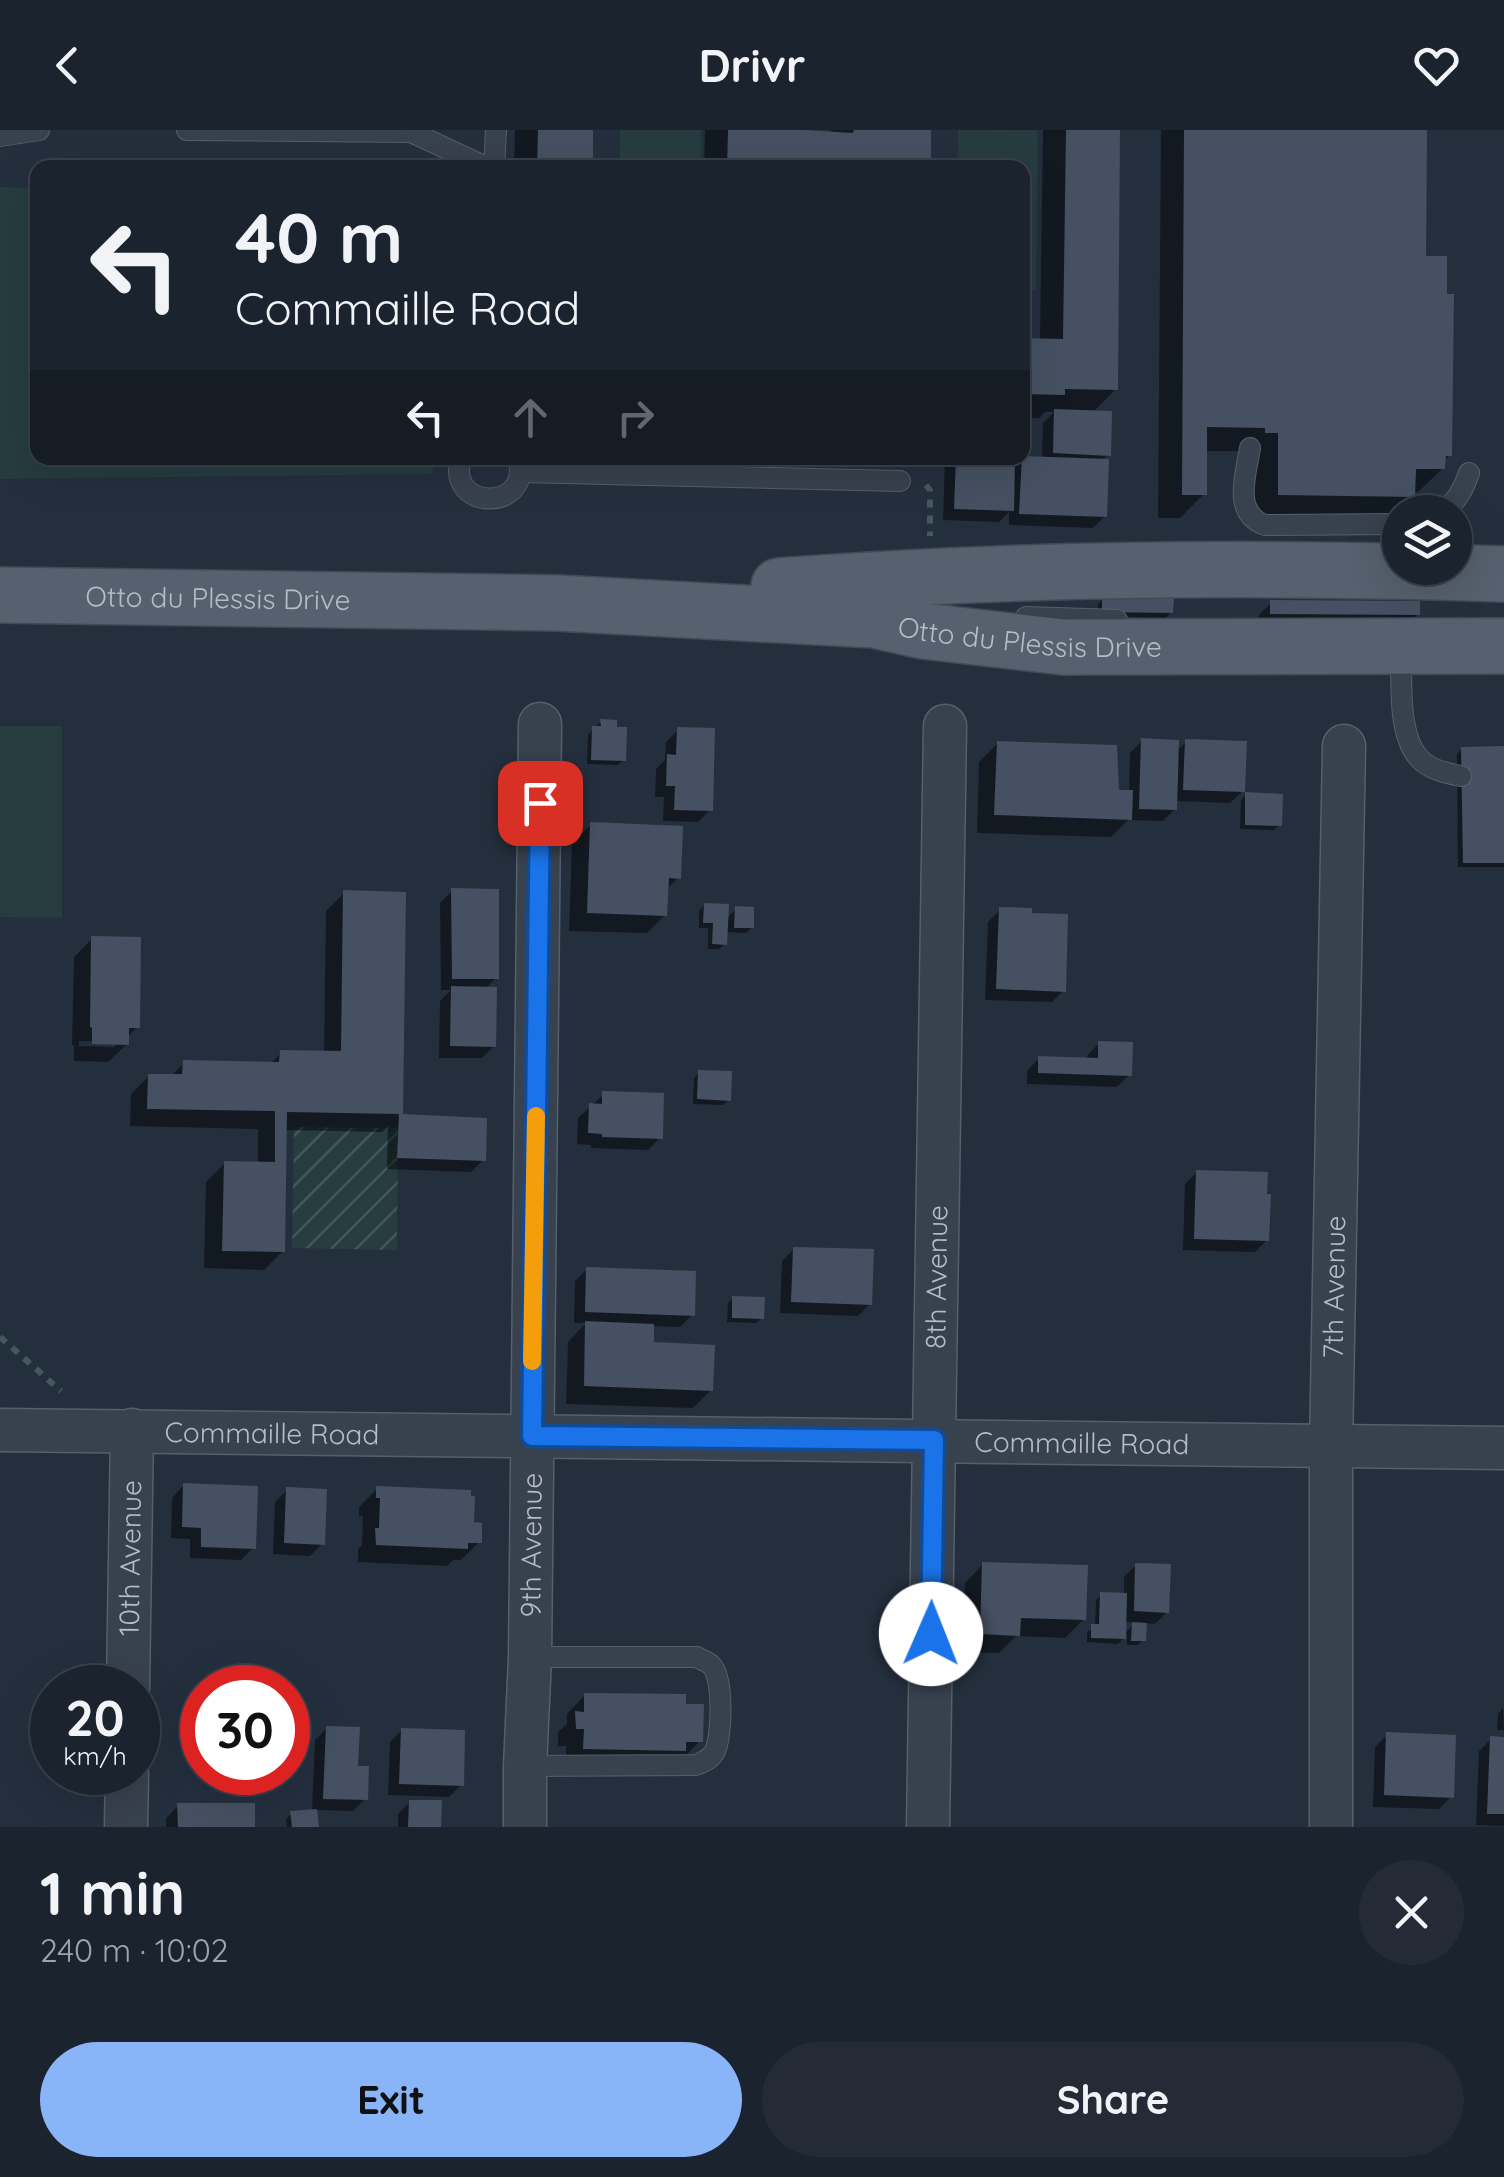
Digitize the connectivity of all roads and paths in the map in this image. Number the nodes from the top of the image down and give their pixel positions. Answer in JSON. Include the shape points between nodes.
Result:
{"nodes":[{"id":1,"x":39,"y":130,"type":"edge"},
{"id":2,"x":187,"y":130,"type":"edge"},
{"id":3,"x":496,"y":130,"type":"edge"},
{"id":4,"x":414,"y":131,"type":"edge"},
{"id":5,"x":0,"y":136,"type":"edge"},
{"id":6,"x":474,"y":160,"type":"edge"},
{"id":7,"x":492,"y":160,"type":"edge"},
{"id":8,"x":1250,"y":448,"type":"dead end"},
{"id":9,"x":458,"y":465,"type":"edge"},
{"id":10,"x":519,"y":465,"type":"edge"},
{"id":11,"x":1469,"y":473,"type":"dead end"},
{"id":12,"x":900,"y":481,"type":"joint"},
{"id":13,"x":1460,"y":495,"type":"edge"},
{"id":14,"x":1382,"y":524,"type":"edge"},
{"id":15,"x":1504,"y":574,"type":"edge"},
{"id":16,"x":930,"y":577,"type":"junction"},
{"id":17,"x":1135,"y":590,"type":"dead end"},
{"id":18,"x":1387,"y":591,"type":"dead end"},
{"id":19,"x":1504,"y":592,"type":"edge"},
{"id":20,"x":0,"y":595,"type":"edge"},
{"id":21,"x":871,"y":600,"type":"junction"},
{"id":22,"x":1134,"y":621,"type":"dead end"},
{"id":23,"x":1298,"y":626,"type":"dead end"},
{"id":24,"x":1504,"y":630,"type":"edge"},
{"id":25,"x":1401,"y":646,"type":"junction"},
{"id":26,"x":1504,"y":646,"type":"edge"},
{"id":27,"x":540,"y":724,"type":"dead end"},
{"id":28,"x":945,"y":726,"type":"dead end"},
{"id":29,"x":1344,"y":746,"type":"dead end"},
{"id":30,"x":1462,"y":776,"type":"dead end"},
{"id":31,"x":0,"y":1337,"type":"edge"},
{"id":32,"x":64,"y":1394,"type":"dead end"},
{"id":33,"x":0,"y":1430,"type":"edge"},
{"id":34,"x":132,"y":1430,"type":"junction"},
{"id":35,"x":532,"y":1436,"type":"junction"},
{"id":36,"x":934,"y":1440,"type":"junction"},
{"id":37,"x":1331,"y":1447,"type":"junction"},
{"id":38,"x":1504,"y":1448,"type":"edge"},
{"id":39,"x":530,"y":1658,"type":"junction"},
{"id":40,"x":128,"y":1665,"type":"edge"},
{"id":41,"x":525,"y":1766,"type":"junction"},
{"id":42,"x":127,"y":1795,"type":"edge"},
{"id":43,"x":126,"y":1827,"type":"edge"},
{"id":44,"x":525,"y":1827,"type":"edge"},
{"id":45,"x":928,"y":1827,"type":"edge"},
{"id":46,"x":1331,"y":1827,"type":"edge"}],
"edges":[{"from":1,"to":5,"type":"lane"},
{"from":2,"to":4,"type":"lane"},
{"from":3,"to":7,"type":"lane"},
{"from":4,"to":6,"type":"lane"},
{"from":8,"to":14,"type":"lane","via":[[1243,498],[1256,522]]},
{"from":9,"to":10,"type":"lane","via":[[460,481],[484,499],[511,491]]},
{"from":10,"to":12,"type":"lane"},
{"from":11,"to":13,"type":"lane"},
{"from":12,"to":16,"type":"path","via":[[922,482],[930,490]]},
{"from":15,"to":16,"type":"main road","name":"Otto du Plessis Drive","via":[[1163,569]]},
{"from":16,"to":21,"type":"main road","name":"Otto du Plessis Drive"},
{"from":17,"to":21,"type":"lane"},
{"from":18,"to":19,"type":"lane"},
{"from":20,"to":21,"type":"main road","name":"Otto du Plessis Drive"},
{"from":21,"to":22,"type":"lane","via":[[996,617]]},
{"from":21,"to":25,"type":"main road","name":"Otto du Plessis Drive","via":[[923,631],[1063,646]]},
{"from":23,"to":24,"type":"lane"},
{"from":25,"to":26,"type":"main road","name":"Otto du Plessis Drive"},
{"from":25,"to":30,"type":"lane","via":[[1404,728],[1417,757],[1434,770]]},
{"from":27,"to":35,"type":"street","name":"9th Avenue"},
{"from":28,"to":36,"type":"street","name":"8th Avenue"},
{"from":29,"to":37,"type":"street","name":"7th Avenue"},
{"from":31,"to":32,"type":"path"},
{"from":33,"to":34,"type":"street","name":"Commaille Road"},
{"from":34,"to":35,"type":"street","name":"Commaille Road"},
{"from":34,"to":40,"type":"street","name":"10th Avenue"},
{"from":35,"to":36,"type":"street","name":"Commaille Road"},
{"from":35,"to":39,"type":"street","name":"9th Avenue"},
{"from":36,"to":37,"type":"street","name":"Commaille Road"},
{"from":36,"to":45,"type":"street","name":"8th Avenue"},
{"from":37,"to":38,"type":"street","name":"Commaille Road"},
{"from":37,"to":46,"type":"street","name":"7th Avenue"},
{"from":39,"to":41,"type":"street","name":"9th Avenue"},
{"from":39,"to":41,"type":"lane","via":[[697,1657],[720,1681],[719,1737],[714,1754],[696,1765]]},
{"from":41,"to":44,"type":"street","name":"9th Avenue"},
{"from":42,"to":43,"type":"street"}]}
